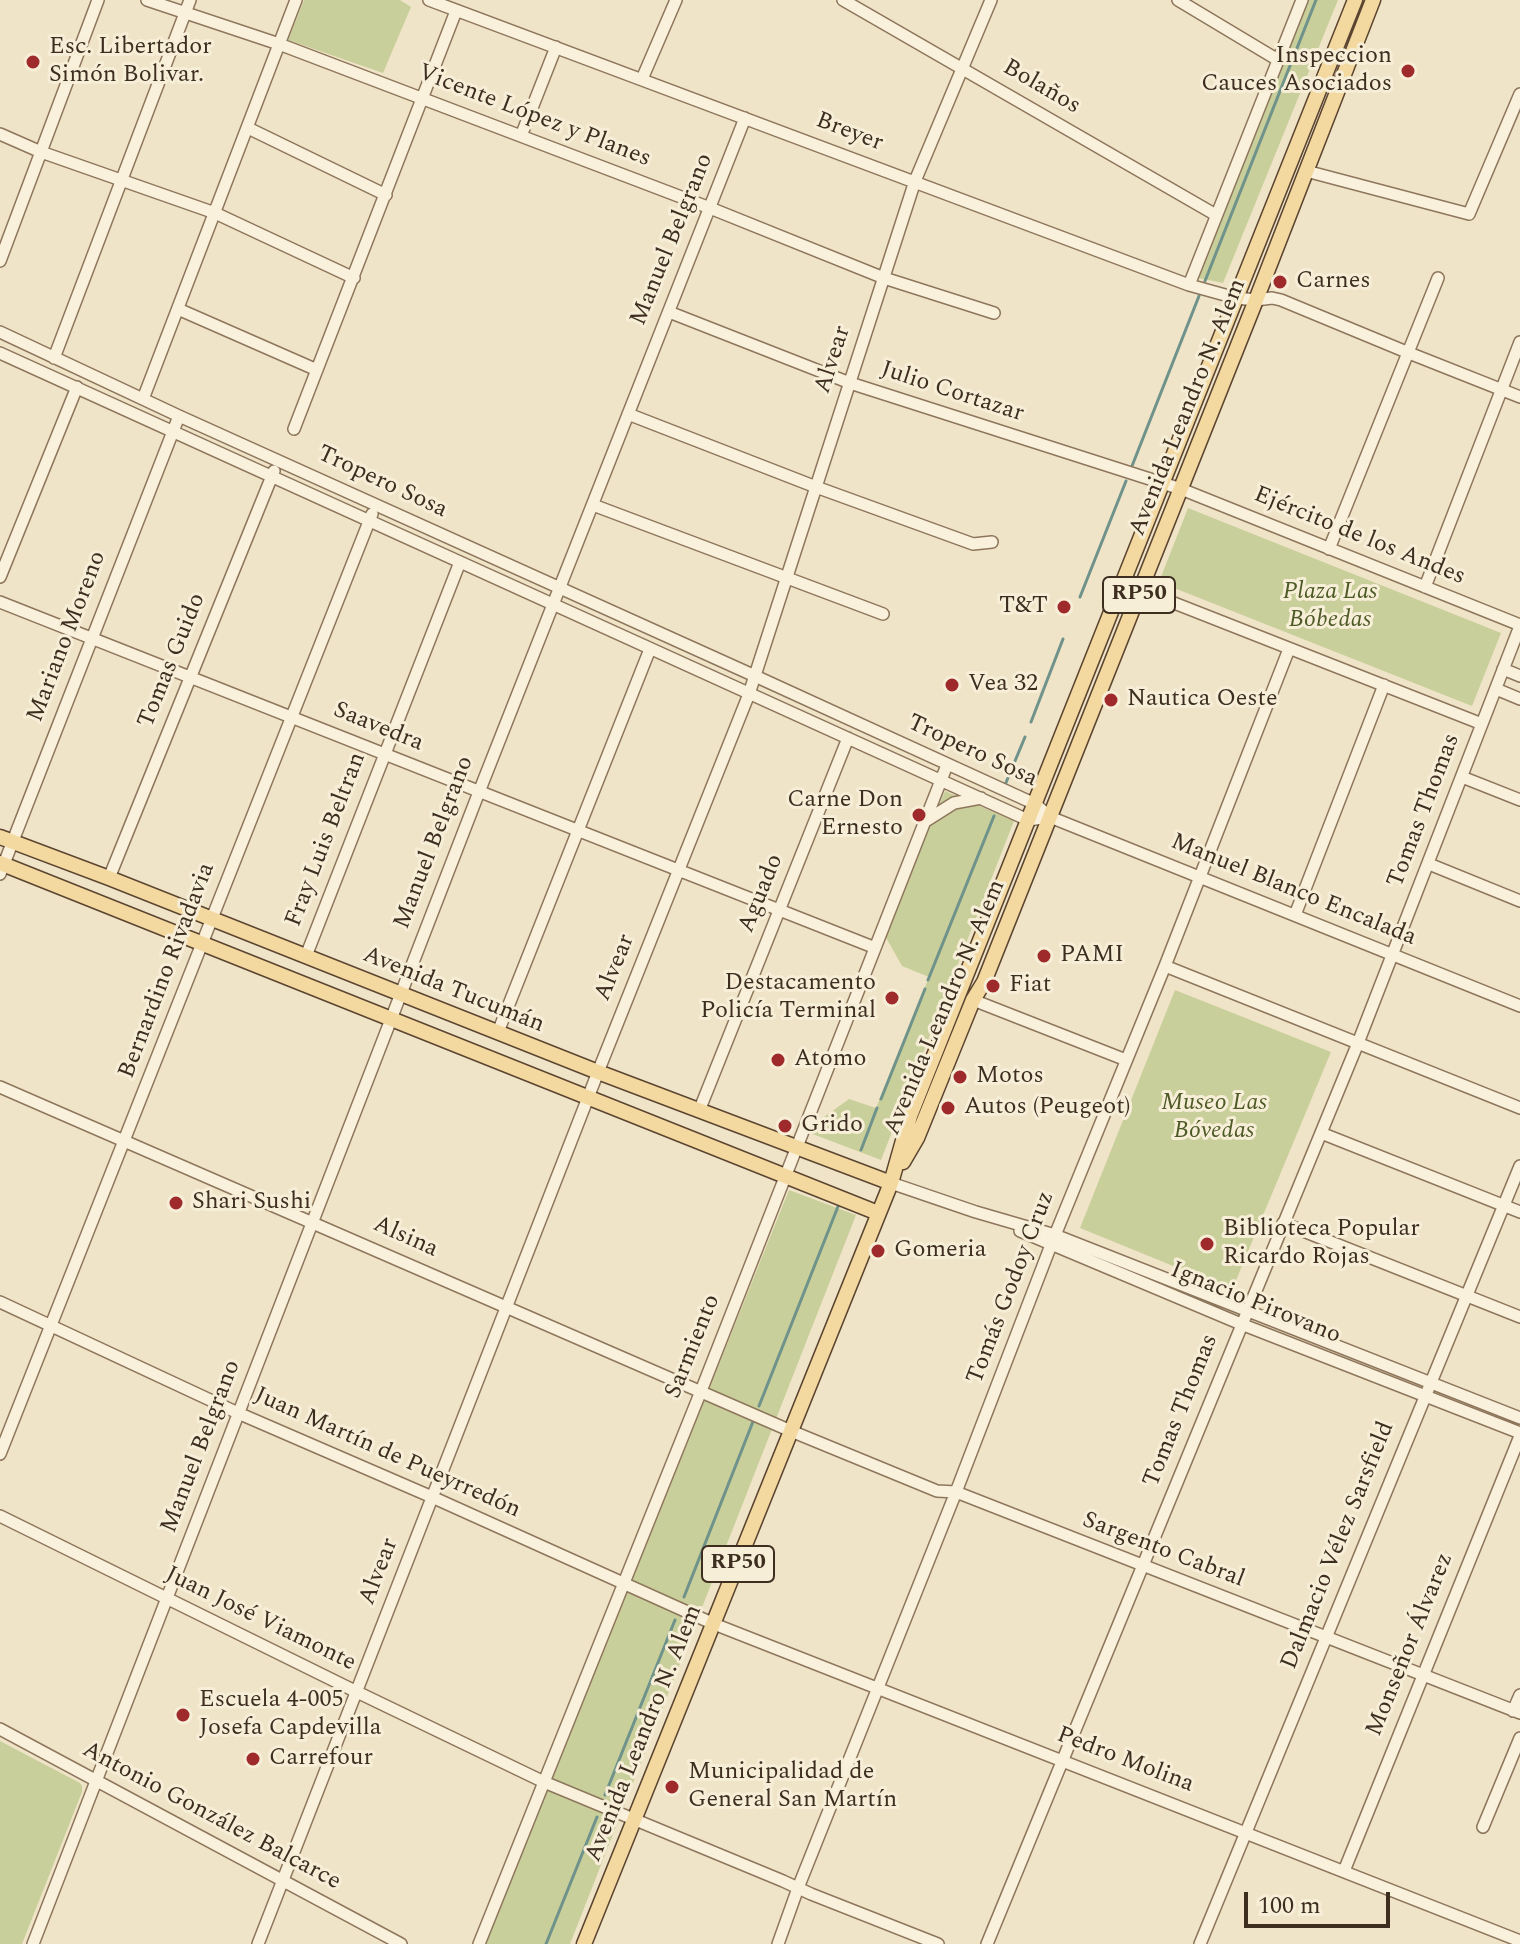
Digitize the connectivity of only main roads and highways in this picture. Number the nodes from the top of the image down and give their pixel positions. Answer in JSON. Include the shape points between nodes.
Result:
{"nodes":[{"id":1,"x":1355,"y":0,"type":"edge"},
{"id":2,"x":1373,"y":0,"type":"edge"},
{"id":3,"x":6,"y":840,"type":"edge"},
{"id":4,"x":1,"y":867,"type":"edge"},
{"id":5,"x":891,"y":1183,"type":"junction"},
{"id":6,"x":878,"y":1213,"type":"junction"},
{"id":7,"x":584,"y":1944,"type":"edge"}],
"edges":[{"from":1,"to":5,"type":"main road","name":"Avenida Leandro N. Alem","number":"RP50","via":[[910,1116]]},
{"from":2,"to":5,"type":"main road","name":"Avenida Leandro N. Alem","number":"RP50","via":[[984,982],[917,1138]]},
{"from":3,"to":5,"type":"main road","name":"Avenida Tucumán"},
{"from":4,"to":6,"type":"main road","name":"Avenida Tucumán"},
{"from":5,"to":6,"type":"main road","name":"Avenida Leandro N. Alem","number":"RP50"},
{"from":6,"to":7,"type":"main road","name":"Avenida Leandro N. Alem","number":"RP50"}]}
